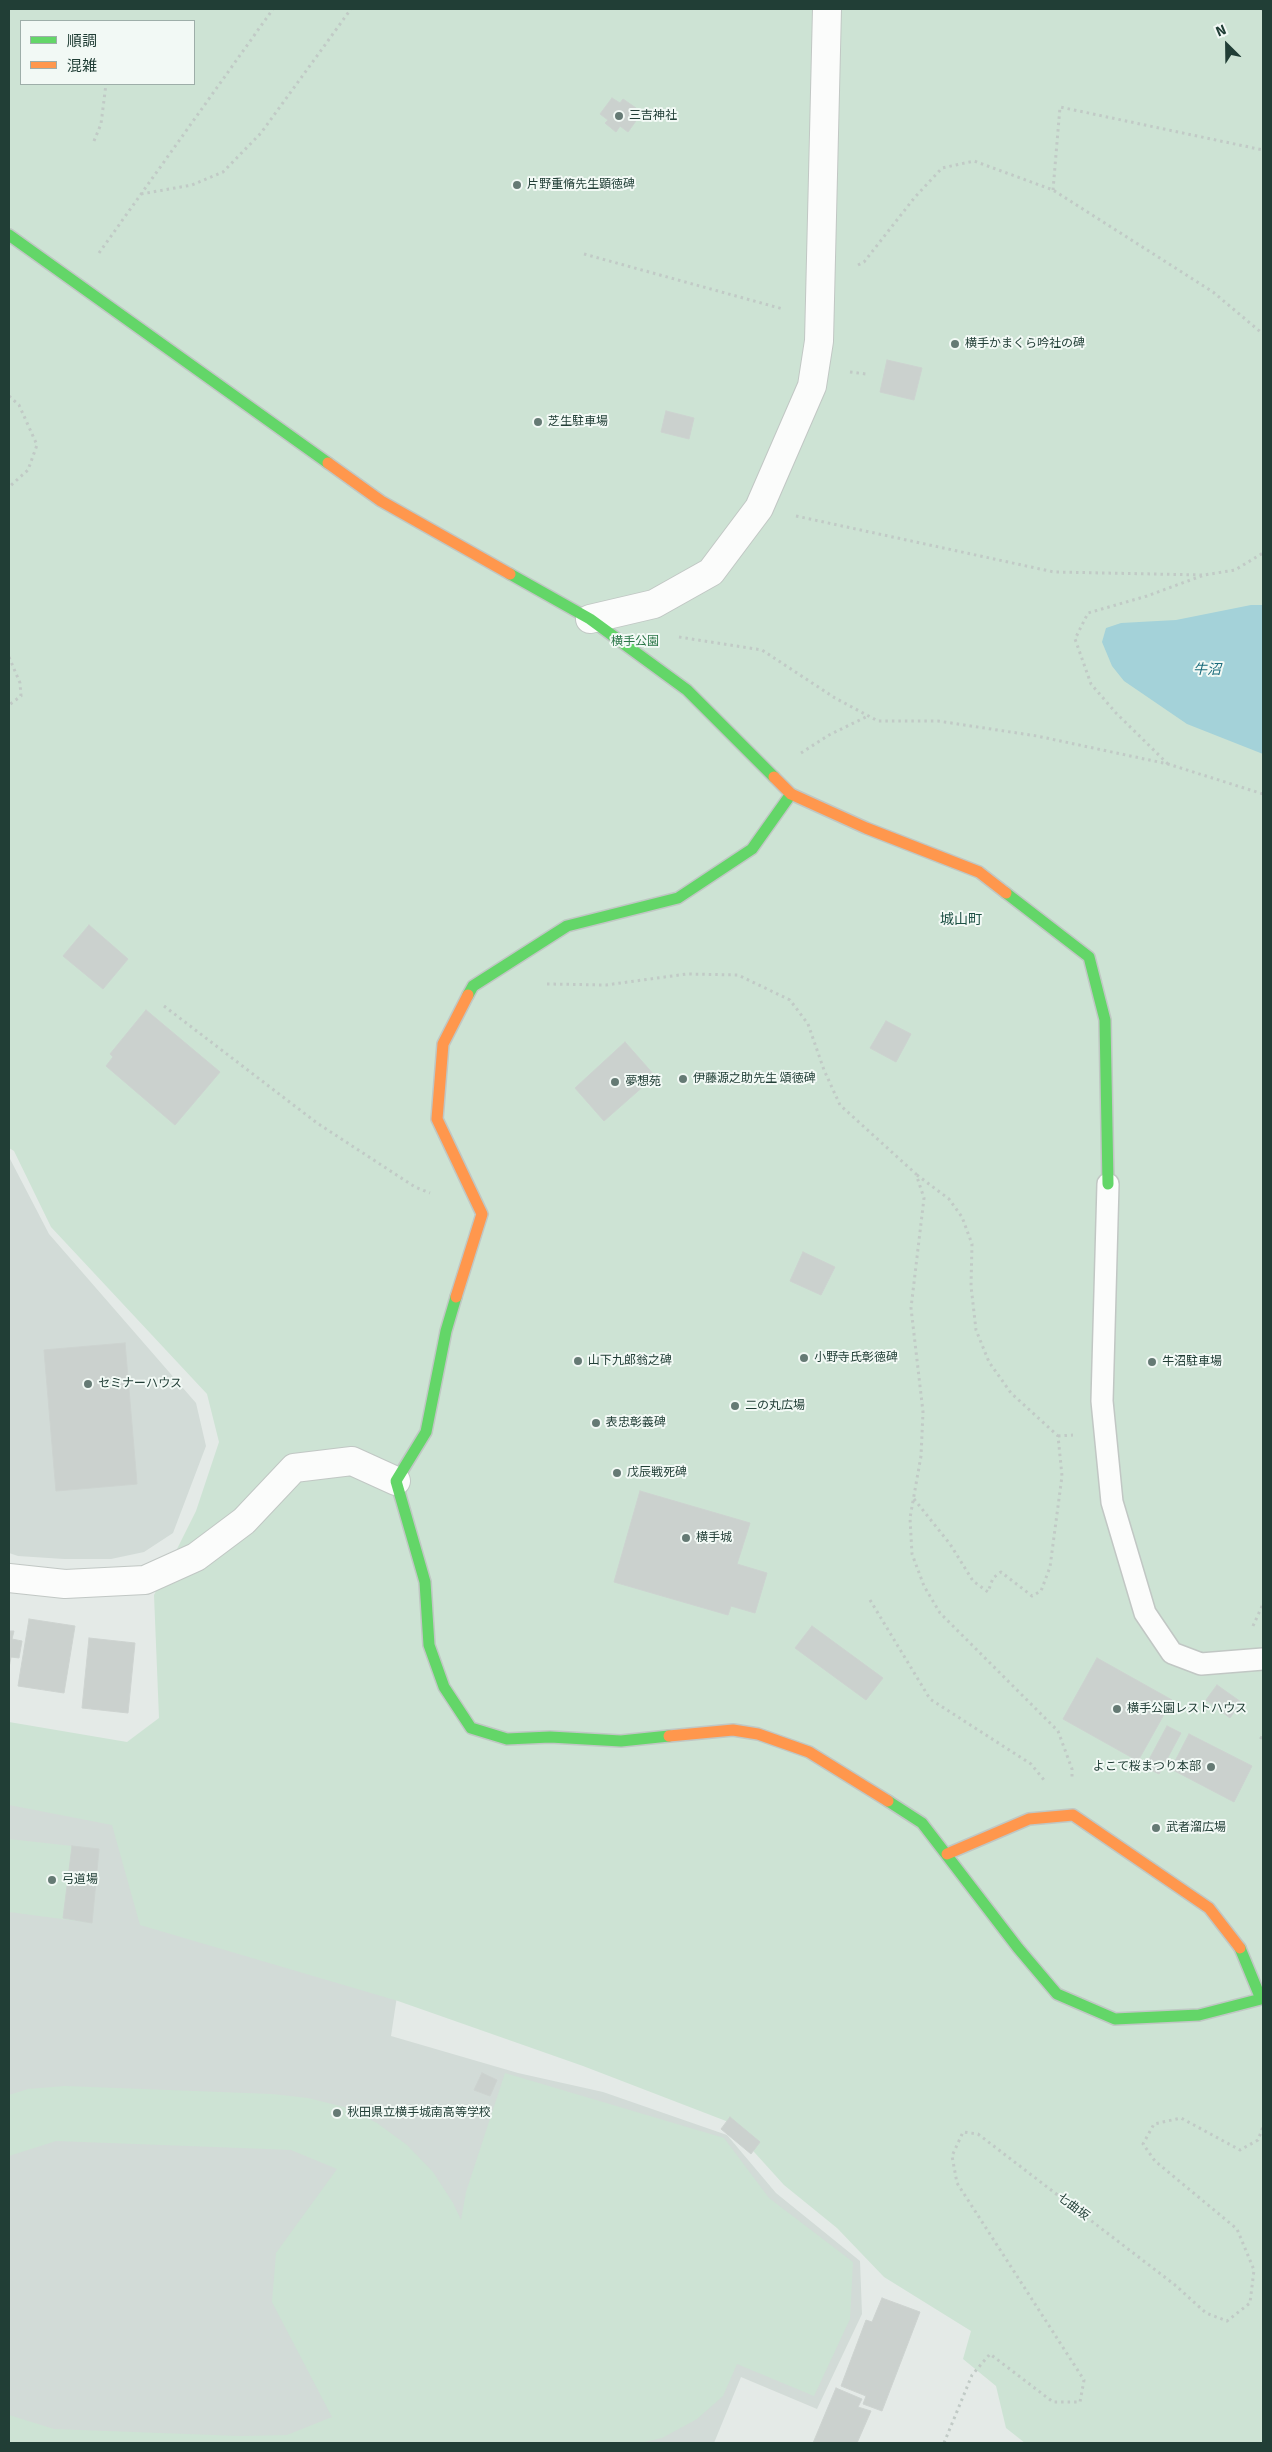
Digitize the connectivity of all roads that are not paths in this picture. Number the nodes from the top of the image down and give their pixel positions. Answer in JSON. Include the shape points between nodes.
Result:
{"nodes":[{"id":1,"x":828,"y":9,"type":"edge"},
{"id":2,"x":9,"y":235,"type":"edge"},
{"id":3,"x":590,"y":619,"type":"junction"},
{"id":4,"x":791,"y":794,"type":"junction"},
{"id":5,"x":1108,"y":1184,"type":"joint"},
{"id":6,"x":396,"y":1481,"type":"junction"},
{"id":7,"x":9,"y":1578,"type":"edge"},
{"id":8,"x":1263,"y":1659,"type":"edge"},
{"id":9,"x":947,"y":1854,"type":"junction"},
{"id":10,"x":1262,"y":1999,"type":"edge"}],
"edges":[{"from":1,"to":3,"type":"street","via":[[820,319],[812,386],[759,508],[711,572],[654,604]]},
{"from":2,"to":3,"type":"street","via":[[381,502]]},
{"from":3,"to":4,"type":"street","via":[[687,690]]},
{"from":4,"to":5,"type":"street","via":[[866,828],[979,872],[1090,958],[1105,1020]]},
{"from":4,"to":6,"type":"street","via":[[752,849],[678,898],[567,926],[473,986],[443,1044],[438,1119],[482,1214],[446,1331],[426,1432]]},
{"from":5,"to":8,"type":"lane","via":[[1102,1401],[1112,1502],[1145,1613],[1172,1653],[1201,1664]]},
{"from":6,"to":7,"type":"street","via":[[352,1460],[294,1468],[244,1521],[196,1558],[145,1580],[65,1584]]},
{"from":6,"to":9,"type":"street","via":[[425,1582],[429,1644],[444,1688],[471,1728],[507,1739],[550,1737],[620,1741],[733,1730],[758,1734],[809,1752],[922,1824]]},
{"from":9,"to":10,"type":"street","via":[[1057,1994],[1115,2019],[1199,2015]]},
{"from":9,"to":10,"type":"street","via":[[1029,1819],[1073,1815],[1209,1908],[1242,1951]]}]}
